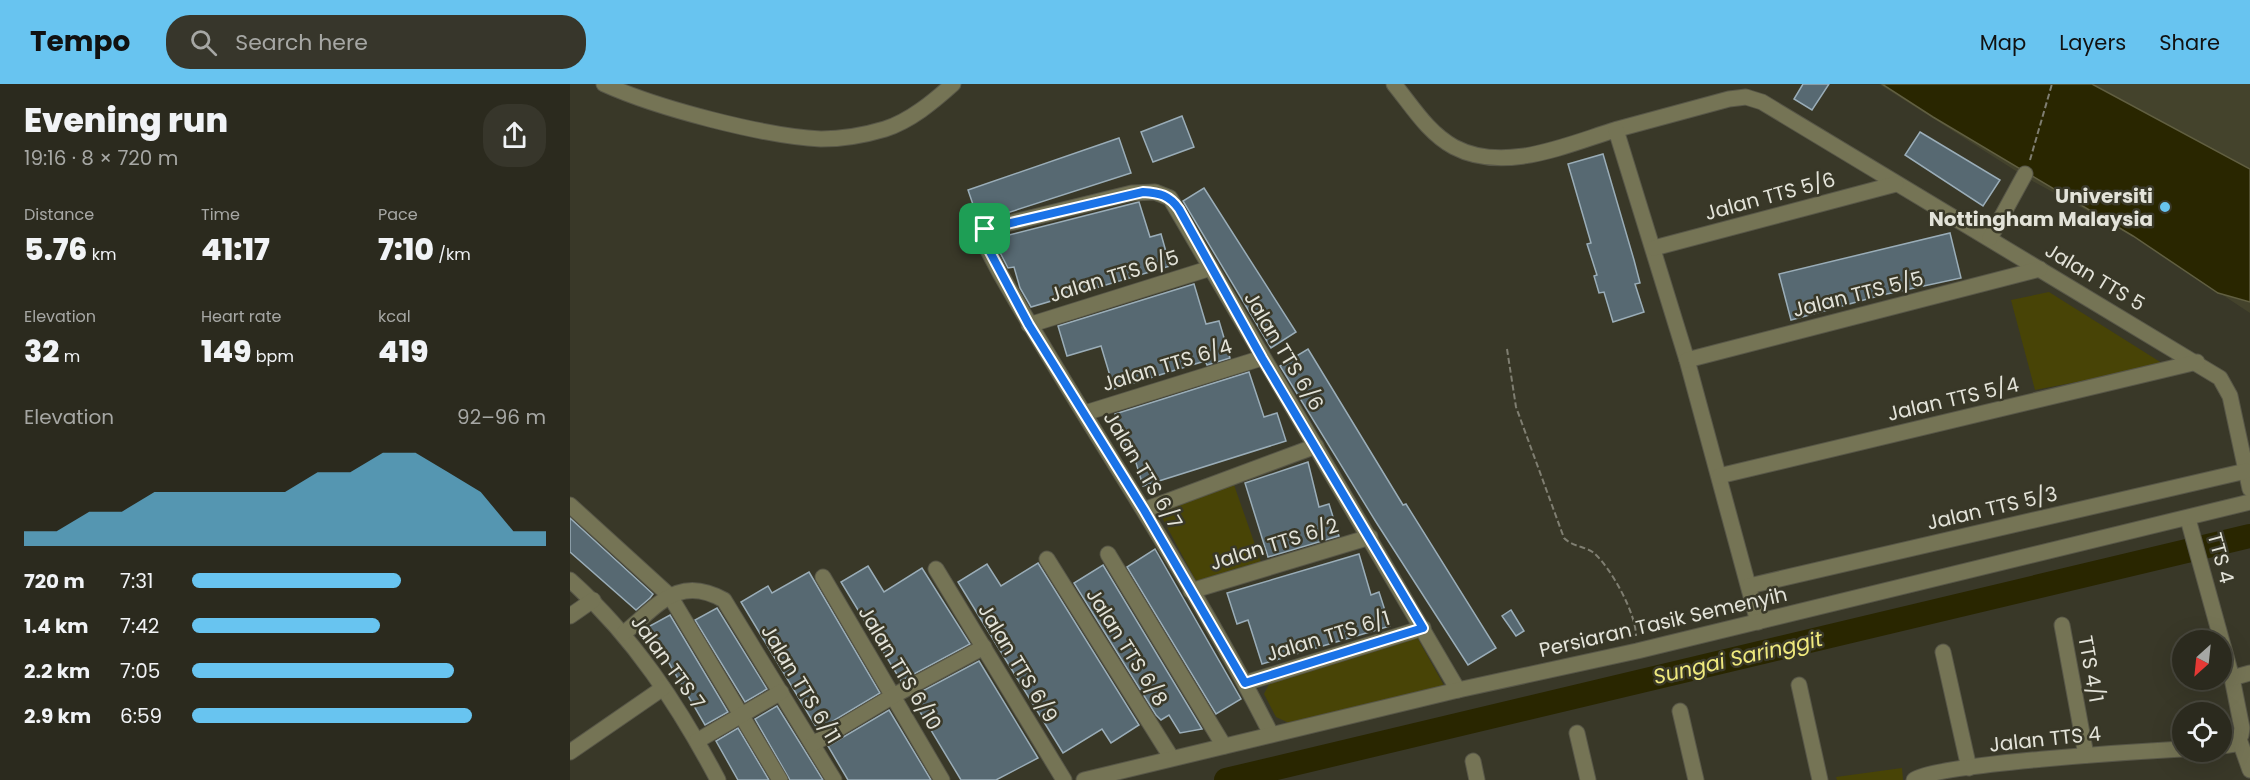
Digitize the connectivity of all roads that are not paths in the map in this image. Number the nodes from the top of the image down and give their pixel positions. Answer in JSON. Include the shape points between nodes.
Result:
{"nodes":[{"id":1,"x":604,"y":84,"type":"edge"},
{"id":2,"x":953,"y":84,"type":"edge"},
{"id":3,"x":1394,"y":84,"type":"edge"},
{"id":4,"x":1616,"y":130,"type":"junction"},
{"id":5,"x":2025,"y":174,"type":"road end"},
{"id":6,"x":1896,"y":184,"type":"junction"},
{"id":7,"x":985,"y":229,"type":"joint"},
{"id":8,"x":1990,"y":238,"type":"junction"},
{"id":9,"x":1654,"y":248,"type":"junction"},
{"id":10,"x":1211,"y":268,"type":"junction"},
{"id":11,"x":2040,"y":269,"type":"junction"},
{"id":12,"x":1029,"y":325,"type":"junction"},
{"id":13,"x":1262,"y":358,"type":"junction"},
{"id":14,"x":1687,"y":360,"type":"junction"},
{"id":15,"x":2197,"y":362,"type":"junction"},
{"id":16,"x":1085,"y":413,"type":"junction"},
{"id":17,"x":1316,"y":446,"type":"junction"},
{"id":18,"x":2246,"y":471,"type":"junction"},
{"id":19,"x":1719,"y":476,"type":"junction"},
{"id":20,"x":2250,"y":489,"type":"edge"},
{"id":21,"x":2250,"y":502,"type":"edge"},
{"id":22,"x":570,"y":505,"type":"edge"},
{"id":23,"x":1144,"y":510,"type":"junction"},
{"id":24,"x":2188,"y":519,"type":"junction"},
{"id":25,"x":1370,"y":537,"type":"junction"},
{"id":26,"x":1108,"y":554,"type":"dead end"},
{"id":27,"x":1047,"y":559,"type":"dead end"},
{"id":28,"x":936,"y":568,"type":"dead end"},
{"id":29,"x":823,"y":577,"type":"dead end"},
{"id":30,"x":570,"y":580,"type":"edge"},
{"id":31,"x":1749,"y":586,"type":"junction"},
{"id":32,"x":1191,"y":591,"type":"junction"},
{"id":33,"x":670,"y":596,"type":"junction"},
{"id":34,"x":593,"y":600,"type":"junction"},
{"id":35,"x":570,"y":616,"type":"edge"},
{"id":36,"x":1758,"y":622,"type":"junction"},
{"id":37,"x":2061,"y":625,"type":"dead end"},
{"id":38,"x":1423,"y":628,"type":"junction"},
{"id":39,"x":2219,"y":630,"type":"edge"},
{"id":40,"x":624,"y":633,"type":"junction"},
{"id":41,"x":984,"y":647,"type":"junction"},
{"id":42,"x":1943,"y":652,"type":"dead end"},
{"id":43,"x":2250,"y":673,"type":"edge"},
{"id":44,"x":2232,"y":678,"type":"joint"},
{"id":45,"x":1245,"y":683,"type":"junction"},
{"id":46,"x":1799,"y":685,"type":"dead end"},
{"id":47,"x":663,"y":688,"type":"junction"},
{"id":48,"x":1458,"y":690,"type":"junction"},
{"id":49,"x":781,"y":692,"type":"junction"},
{"id":50,"x":893,"y":696,"type":"junction"},
{"id":51,"x":1680,"y":711,"type":"dead end"},
{"id":52,"x":741,"y":715,"type":"junction"},
{"id":53,"x":1577,"y":733,"type":"dead end"},
{"id":54,"x":1271,"y":734,"type":"junction"},
{"id":55,"x":2239,"y":739,"type":"junction"},
{"id":56,"x":697,"y":741,"type":"junction"},
{"id":57,"x":813,"y":744,"type":"junction"},
{"id":58,"x":2232,"y":744,"type":"edge"},
{"id":59,"x":1224,"y":746,"type":"junction"},
{"id":60,"x":2172,"y":750,"type":"edge"},
{"id":61,"x":570,"y":752,"type":"edge"},
{"id":62,"x":2086,"y":755,"type":"junction"},
{"id":63,"x":1171,"y":757,"type":"junction"},
{"id":64,"x":1473,"y":761,"type":"dead end"},
{"id":65,"x":1969,"y":768,"type":"junction"},
{"id":66,"x":2250,"y":770,"type":"edge"},
{"id":67,"x":717,"y":780,"type":"edge"},
{"id":68,"x":780,"y":780,"type":"edge"},
{"id":69,"x":834,"y":780,"type":"edge"},
{"id":70,"x":942,"y":780,"type":"edge"},
{"id":71,"x":1064,"y":780,"type":"edge"},
{"id":72,"x":1084,"y":780,"type":"edge"},
{"id":73,"x":1477,"y":780,"type":"edge"},
{"id":74,"x":1588,"y":780,"type":"edge"},
{"id":75,"x":1696,"y":780,"type":"edge"},
{"id":76,"x":1820,"y":780,"type":"edge"},
{"id":77,"x":1914,"y":780,"type":"edge"}],
"edges":[{"from":1,"to":2,"type":"street","via":[[729,123],[822,139],[886,128],[914,115]]},
{"from":3,"to":4,"type":"street","name":"Jalan TTS 5","via":[[1442,139],[1487,157],[1543,152]]},
{"from":4,"to":6,"type":"street","name":"Jalan TTS 5","via":[[1746,97],[1768,105]]},
{"from":4,"to":9,"type":"street"},
{"from":5,"to":8,"type":"street"},
{"from":6,"to":8,"type":"street","name":"Jalan TTS 5"},
{"from":6,"to":9,"type":"street","name":"Jalan TTS 5/6"},
{"from":7,"to":10,"type":"street","name":"Jalan TTS 6/6","via":[[1121,195],[1155,192],[1174,202]]},
{"from":7,"to":12,"type":"street","name":"Jalan TTS 6/7","via":[[983,241]]},
{"from":8,"to":11,"type":"street","name":"Jalan TTS 5"},
{"from":9,"to":14,"type":"street"},
{"from":10,"to":12,"type":"street","name":"Jalan TTS 6/5"},
{"from":10,"to":13,"type":"street","name":"Jalan TTS 6/6"},
{"from":11,"to":14,"type":"street","name":"Jalan TTS 5/5"},
{"from":11,"to":15,"type":"street","name":"Jalan TTS 5"},
{"from":12,"to":16,"type":"street","name":"Jalan TTS 6/7"},
{"from":13,"to":16,"type":"street","name":"Jalan TTS 6/4"},
{"from":13,"to":17,"type":"street","name":"Jalan TTS 6/6"},
{"from":14,"to":19,"type":"street"},
{"from":15,"to":18,"type":"street","name":"Jalan TTS 5","via":[[2220,378],[2228,390]]},
{"from":15,"to":19,"type":"street","name":"Jalan TTS 5/4"},
{"from":16,"to":23,"type":"street","name":"Jalan TTS 6/7"},
{"from":17,"to":23,"type":"street"},
{"from":17,"to":25,"type":"street","name":"Jalan TTS 6/6"},
{"from":18,"to":20,"type":"street","name":"Jalan TTS 5"},
{"from":18,"to":31,"type":"street","name":"Jalan TTS 5/3"},
{"from":19,"to":31,"type":"street"},
{"from":21,"to":24,"type":"street","name":"Persiaran Tasik Semenyih"},
{"from":22,"to":33,"type":"street"},
{"from":23,"to":32,"type":"street","name":"Jalan TTS 6/7"},
{"from":24,"to":36,"type":"street","name":"Persiaran Tasik Semenyih"},
{"from":24,"to":39,"type":"street","name":"TTS 4"},
{"from":25,"to":32,"type":"street","name":"Jalan TTS 6/2"},
{"from":25,"to":38,"type":"street","name":"Jalan TTS 6/6"},
{"from":26,"to":59,"type":"street"},
{"from":27,"to":63,"type":"street","name":"Jalan TTS 6/8"},
{"from":28,"to":41,"type":"street","name":"Jalan TTS 6/9"},
{"from":29,"to":50,"type":"street","name":"Jalan TTS 6/10"},
{"from":30,"to":34,"type":"street","name":"Jalan TTS 7"},
{"from":31,"to":36,"type":"street"},
{"from":32,"to":45,"type":"street","name":"Jalan TTS 6/7"},
{"from":33,"to":40,"type":"street"},
{"from":33,"to":49,"type":"street","name":"Jalan TTS 6/11","via":[[687,589],[701,590],[724,600]]},
{"from":33,"to":52,"type":"street"},
{"from":34,"to":35,"type":"street"},
{"from":34,"to":40,"type":"street","name":"Jalan TTS 7"},
{"from":36,"to":48,"type":"street","name":"Persiaran Tasik Semenyih"},
{"from":37,"to":62,"type":"street","name":"TTS 4/1"},
{"from":38,"to":45,"type":"street","name":"Jalan TTS 6/1"},
{"from":38,"to":48,"type":"street","name":"Jalan TTS 6/6"},
{"from":40,"to":47,"type":"street","name":"Jalan TTS 7"},
{"from":41,"to":50,"type":"street"},
{"from":41,"to":71,"type":"street","name":"Jalan TTS 6/9"},
{"from":42,"to":65,"type":"street"},
{"from":43,"to":44,"type":"street"},
{"from":44,"to":55,"type":"street","via":[[2242,728]]},
{"from":45,"to":54,"type":"street","name":"Jalan TTS 6/7"},
{"from":46,"to":76,"type":"street"},
{"from":47,"to":56,"type":"street","name":"Jalan TTS 7"},
{"from":47,"to":61,"type":"street"},
{"from":48,"to":54,"type":"street","name":"Persiaran Tasik Semenyih"},
{"from":49,"to":52,"type":"street"},
{"from":49,"to":57,"type":"street","name":"Jalan TTS 6/11"},
{"from":50,"to":57,"type":"street"},
{"from":50,"to":70,"type":"street","name":"Jalan TTS 6/10"},
{"from":51,"to":75,"type":"street"},
{"from":52,"to":56,"type":"street"},
{"from":52,"to":68,"type":"street"},
{"from":53,"to":74,"type":"street"},
{"from":54,"to":59,"type":"street","name":"Persiaran Tasik Semenyih"},
{"from":55,"to":58,"type":"street"},
{"from":55,"to":66,"type":"street"},
{"from":56,"to":67,"type":"street","name":"Jalan TTS 7"},
{"from":57,"to":69,"type":"street","name":"Jalan TTS 6/11"},
{"from":59,"to":63,"type":"street","name":"Persiaran Tasik Semenyih"},
{"from":60,"to":62,"type":"street","name":"Jalan TTS 4"},
{"from":62,"to":65,"type":"street","name":"Jalan TTS 4"},
{"from":63,"to":72,"type":"street","name":"Persiaran Tasik Semenyih"},
{"from":64,"to":73,"type":"street"},
{"from":65,"to":77,"type":"street","name":"Jalan TTS 4"}]}
